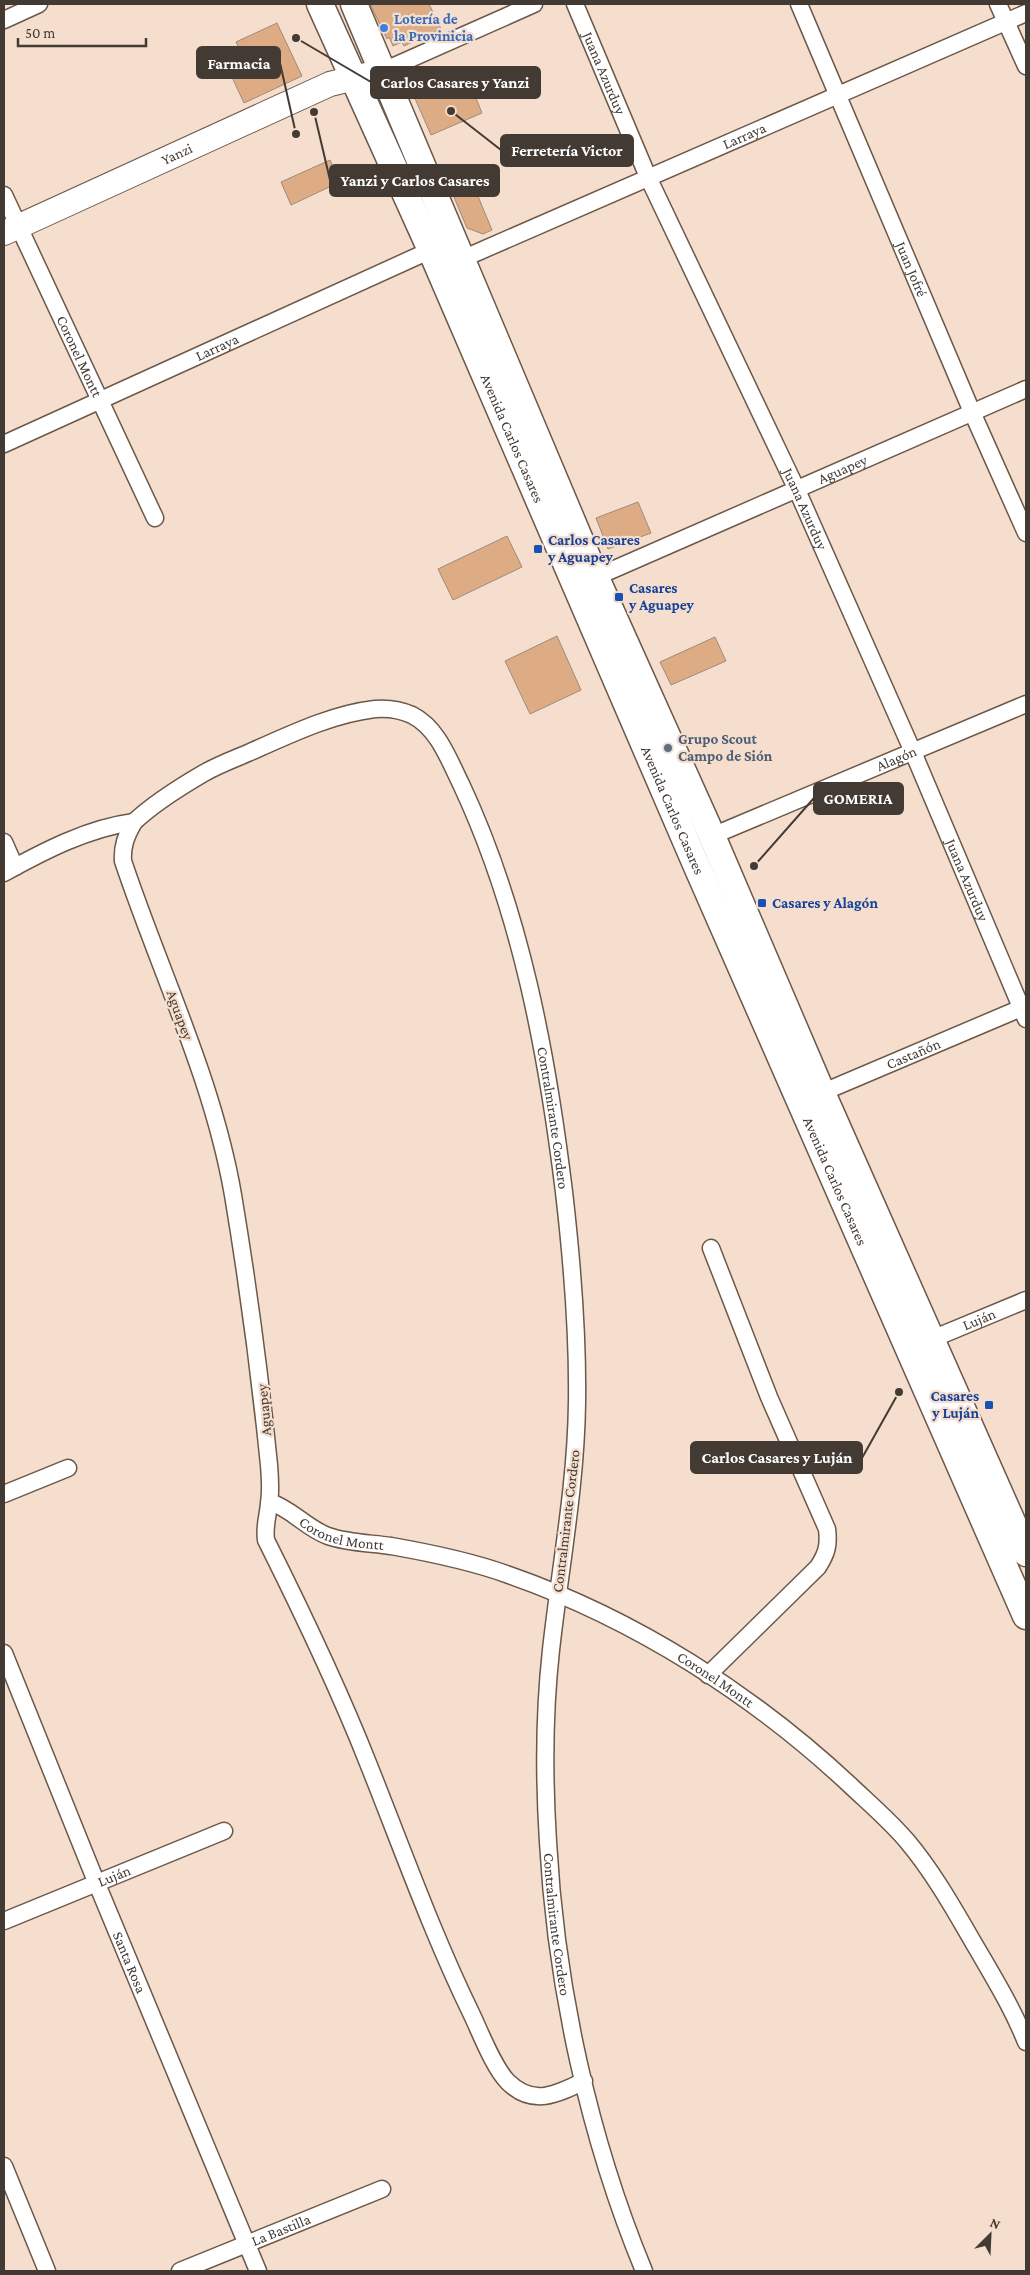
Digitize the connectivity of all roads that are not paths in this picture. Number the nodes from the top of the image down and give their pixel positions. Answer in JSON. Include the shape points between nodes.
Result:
{"nodes":[{"id":1,"x":39,"y":4,"type":"edge"},
{"id":2,"x":320,"y":4,"type":"edge"},
{"id":3,"x":354,"y":4,"type":"edge"},
{"id":4,"x":534,"y":4,"type":"edge"},
{"id":5,"x":575,"y":4,"type":"edge"},
{"id":6,"x":799,"y":4,"type":"edge"},
{"id":7,"x":998,"y":4,"type":"edge"},
{"id":8,"x":1026,"y":12,"type":"edge"},
{"id":9,"x":4,"y":20,"type":"edge"},
{"id":10,"x":1006,"y":21,"type":"junction"},
{"id":11,"x":1026,"y":66,"type":"edge"},
{"id":12,"x":383,"y":71,"type":"junction"},
{"id":13,"x":352,"y":77,"type":"junction"},
{"id":14,"x":839,"y":96,"type":"junction"},
{"id":15,"x":648,"y":177,"type":"junction"},
{"id":16,"x":4,"y":195,"type":"edge"},
{"id":17,"x":11,"y":230,"type":"edge"},
{"id":18,"x":431,"y":250,"type":"junction"},
{"id":19,"x":462,"y":259,"type":"junction"},
{"id":20,"x":1026,"y":389,"type":"edge"},
{"id":21,"x":102,"y":401,"type":"junction"},
{"id":22,"x":972,"y":412,"type":"junction"},
{"id":23,"x":4,"y":444,"type":"edge"},
{"id":24,"x":797,"y":490,"type":"junction"},
{"id":25,"x":155,"y":518,"type":"dead end"},
{"id":26,"x":1026,"y":533,"type":"edge"},
{"id":27,"x":585,"y":581,"type":"junction"},
{"id":28,"x":1026,"y":704,"type":"edge"},
{"id":29,"x":913,"y":752,"type":"junction"},
{"id":30,"x":134,"y":822,"type":"junction"},
{"id":31,"x":712,"y":836,"type":"junction"},
{"id":32,"x":4,"y":842,"type":"edge"},
{"id":33,"x":10,"y":870,"type":"edge"},
{"id":34,"x":1025,"y":1011,"type":"edge"},
{"id":35,"x":811,"y":1097,"type":"junction"},
{"id":36,"x":711,"y":1248,"type":"dead end"},
{"id":37,"x":1026,"y":1300,"type":"edge"},
{"id":38,"x":932,"y":1339,"type":"junction"},
{"id":39,"x":68,"y":1468,"type":"dead end"},
{"id":40,"x":4,"y":1494,"type":"edge"},
{"id":41,"x":270,"y":1502,"type":"junction"},
{"id":42,"x":1026,"y":1554,"type":"edge"},
{"id":43,"x":557,"y":1593,"type":"junction"},
{"id":44,"x":1026,"y":1616,"type":"edge"},
{"id":45,"x":4,"y":1653,"type":"edge"},
{"id":46,"x":708,"y":1675,"type":"junction"},
{"id":47,"x":224,"y":1831,"type":"dead end"},
{"id":48,"x":97,"y":1884,"type":"junction"},
{"id":49,"x":4,"y":1921,"type":"edge"},
{"id":50,"x":1026,"y":2042,"type":"edge"},
{"id":51,"x":584,"y":2081,"type":"junction"},
{"id":52,"x":4,"y":2166,"type":"edge"},
{"id":53,"x":382,"y":2189,"type":"dead end"},
{"id":54,"x":246,"y":2244,"type":"junction"},
{"id":55,"x":47,"y":2271,"type":"edge"},
{"id":56,"x":180,"y":2271,"type":"edge"},
{"id":57,"x":258,"y":2271,"type":"edge"},
{"id":58,"x":644,"y":2271,"type":"edge"}],
"edges":[{"from":1,"to":9,"type":"street"},
{"from":2,"to":13,"type":"main road","name":"Avenida Carlos Casares"},
{"from":3,"to":12,"type":"main road","name":"Avenida Carlos Casares"},
{"from":4,"to":12,"type":"street"},
{"from":5,"to":15,"type":"street","name":"Juana Azurduy"},
{"from":6,"to":14,"type":"street","name":"Juan Jofré"},
{"from":7,"to":10,"type":"street"},
{"from":8,"to":10,"type":"street","name":"Larraya"},
{"from":10,"to":11,"type":"street"},
{"from":10,"to":14,"type":"street","name":"Larraya"},
{"from":12,"to":13,"type":"street","name":"Yanzi"},
{"from":12,"to":19,"type":"main road","name":"Avenida Carlos Casares"},
{"from":13,"to":17,"type":"street","name":"Yanzi"},
{"from":13,"to":18,"type":"main road","name":"Avenida Carlos Casares"},
{"from":14,"to":15,"type":"street","name":"Larraya"},
{"from":14,"to":22,"type":"street","name":"Juan Jofré"},
{"from":15,"to":19,"type":"street","name":"Larraya"},
{"from":15,"to":24,"type":"street","name":"Juana Azurduy"},
{"from":16,"to":17,"type":"street","name":"Coronel Montt"},
{"from":17,"to":21,"type":"street","name":"Coronel Montt"},
{"from":18,"to":21,"type":"street","name":"Larraya"},
{"from":18,"to":27,"type":"main road","name":"Avenida Carlos Casares"},
{"from":19,"to":27,"type":"main road","name":"Avenida Carlos Casares"},
{"from":20,"to":22,"type":"street","name":"Aguapey"},
{"from":21,"to":23,"type":"street","name":"Larraya"},
{"from":21,"to":25,"type":"street","name":"Coronel Montt"},
{"from":22,"to":24,"type":"street","name":"Aguapey"},
{"from":22,"to":26,"type":"street","name":"Juan Jofré"},
{"from":24,"to":27,"type":"street","name":"Aguapey"},
{"from":24,"to":29,"type":"street","name":"Juana Azurduy"},
{"from":27,"to":31,"type":"main road","name":"Avenida Carlos Casares"},
{"from":27,"to":35,"type":"main road","name":"Avenida Carlos Casares"},
{"from":28,"to":29,"type":"street","name":"Alagón"},
{"from":29,"to":31,"type":"street","name":"Alagón"},
{"from":29,"to":34,"type":"street","name":"Juana Azurduy"},
{"from":30,"to":33,"type":"street","via":[[91,832]]},
{"from":30,"to":41,"type":"street","name":"Aguapey","via":[[122,849],[123,861],[186,1030],[213,1115],[232,1193],[261,1379]]},
{"from":30,"to":43,"type":"street","name":"Contralmirante Cordero","via":[[206,771],[346,715],[369,710],[397,710],[428,726],[441,744],[470,804],[503,892],[538,1024],[556,1131],[574,1299],[578,1399],[574,1474]]},
{"from":31,"to":35,"type":"main road","name":"Avenida Carlos Casares"},
{"from":32,"to":33,"type":"street"},
{"from":34,"to":35,"type":"street","name":"Castañón"},
{"from":35,"to":38,"type":"main road","name":"Avenida Carlos Casares"},
{"from":35,"to":44,"type":"main road","name":"Avenida Carlos Casares"},
{"from":36,"to":46,"type":"street","via":[[769,1397],[827,1529],[828,1544],[826,1555],[818,1567]]},
{"from":37,"to":38,"type":"street","name":"Luján"},
{"from":38,"to":42,"type":"main road","name":"Avenida Carlos Casares"},
{"from":39,"to":40,"type":"street"},
{"from":41,"to":43,"type":"street","name":"Coronel Montt","via":[[289,1511],[312,1529],[335,1538],[438,1554]]},
{"from":41,"to":51,"type":"street","name":"Aguapey","via":[[264,1527],[266,1540],[344,1702],[424,1908],[490,2054],[508,2082],[532,2095],[547,2097]]},
{"from":43,"to":46,"type":"street","name":"Coronel Montt","via":[[651,1640]]},
{"from":43,"to":51,"type":"street","name":"Contralmirante Cordero","via":[[547,1723],[548,1842],[566,1995]]},
{"from":45,"to":48,"type":"street","name":"Santa Rosa"},
{"from":46,"to":50,"type":"street","name":"Coronel Montt","via":[[785,1729],[830,1766],[907,1842],[942,1890],[1002,1993]]},
{"from":47,"to":48,"type":"street","name":"Luján"},
{"from":48,"to":49,"type":"street","name":"Luján"},
{"from":48,"to":54,"type":"street","name":"Santa Rosa"},
{"from":51,"to":58,"type":"street","name":"Contralmirante Cordero","via":[[608,2178]]},
{"from":52,"to":55,"type":"street"},
{"from":53,"to":54,"type":"street","name":"La Bastilla"},
{"from":54,"to":56,"type":"street","name":"La Bastilla"},
{"from":54,"to":57,"type":"street","name":"Santa Rosa"}]}
